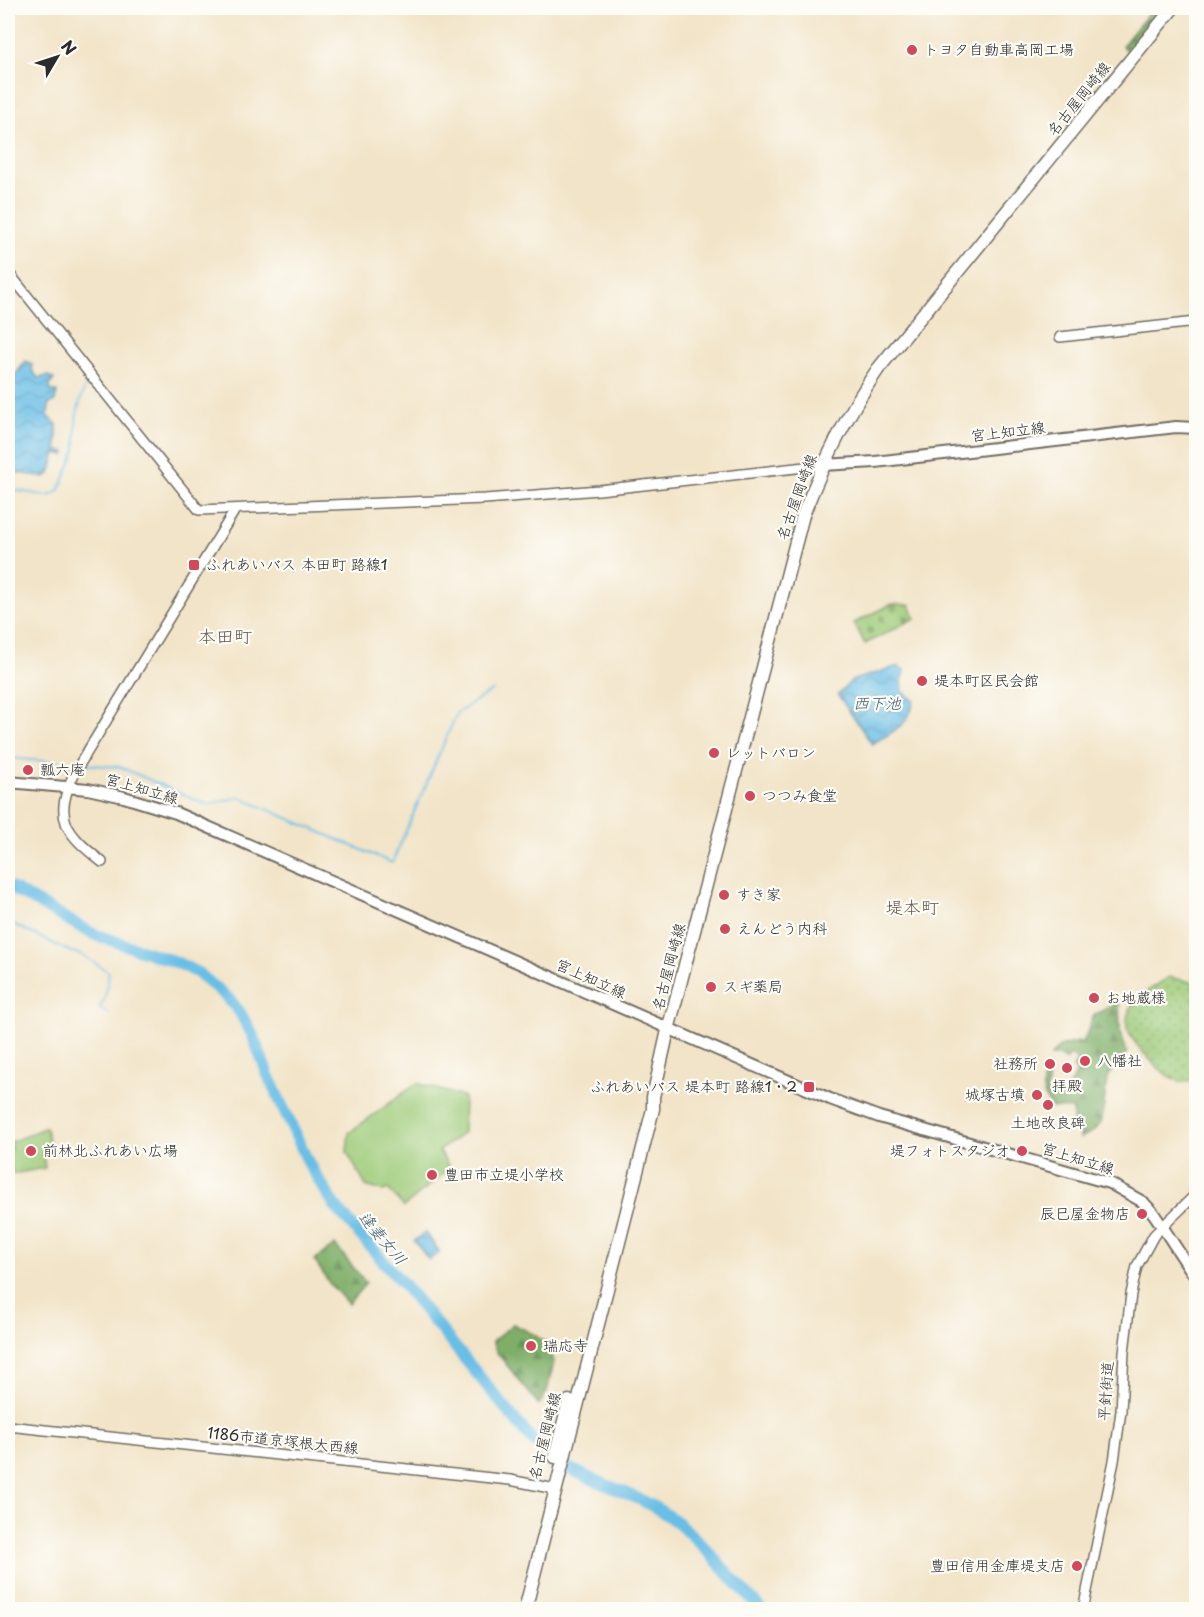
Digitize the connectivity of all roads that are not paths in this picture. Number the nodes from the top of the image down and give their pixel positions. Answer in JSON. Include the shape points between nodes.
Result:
{"nodes":[{"id":1,"x":1173,"y":8,"type":"edge"},
{"id":2,"x":8,"y":272,"type":"edge"},
{"id":3,"x":1197,"y":322,"type":"edge"},
{"id":4,"x":1059,"y":337,"type":"dead end"},
{"id":5,"x":1197,"y":428,"type":"edge"},
{"id":6,"x":823,"y":465,"type":"junction"},
{"id":7,"x":235,"y":510,"type":"junction"},
{"id":8,"x":8,"y":782,"type":"edge"},
{"id":9,"x":67,"y":787,"type":"junction"},
{"id":10,"x":102,"y":862,"type":"dead end"},
{"id":11,"x":668,"y":1030,"type":"junction"},
{"id":12,"x":1197,"y":1194,"type":"edge"},
{"id":13,"x":1162,"y":1225,"type":"junction"},
{"id":14,"x":1197,"y":1278,"type":"edge"},
{"id":15,"x":8,"y":1426,"type":"edge"},
{"id":16,"x":553,"y":1483,"type":"junction"},
{"id":17,"x":516,"y":1610,"type":"edge"},
{"id":18,"x":525,"y":1610,"type":"edge"},
{"id":19,"x":1083,"y":1610,"type":"edge"}],
"edges":[{"from":1,"to":6,"type":"main road","name":"名古屋岡崎線","via":[[878,369]]},
{"from":2,"to":7,"type":"street","via":[[194,506],[200,510]]},
{"from":3,"to":4,"type":"street"},
{"from":5,"to":6,"type":"main road","name":"宮上知立線"},
{"from":6,"to":7,"type":"street","via":[[485,499]]},
{"from":6,"to":11,"type":"main road","name":"名古屋岡崎線","via":[[803,515]]},
{"from":7,"to":9,"type":"street"},
{"from":8,"to":9,"type":"main road","name":"宮上知立線"},
{"from":9,"to":10,"type":"street","via":[[65,817],[70,833]]},
{"from":9,"to":11,"type":"main road","name":"宮上知立線","via":[[124,797],[176,813]]},
{"from":11,"to":13,"type":"main road","name":"宮上知立線","via":[[879,1117],[1109,1183],[1143,1202]]},
{"from":11,"to":16,"type":"main road","name":"名古屋岡崎線","via":[[650,1120]]},
{"from":12,"to":13,"type":"street","name":"平針街道"},
{"from":13,"to":14,"type":"main road","name":"宮上知立線"},
{"from":13,"to":19,"type":"street","name":"平針街道","via":[[1137,1266],[1114,1461]]},
{"from":15,"to":16,"type":"street","name":"1186市道京塚根大西線"},
{"from":16,"to":17,"type":"main road","name":"名古屋岡崎線"},
{"from":16,"to":18,"type":"main road","name":"名古屋岡崎線"}]}
